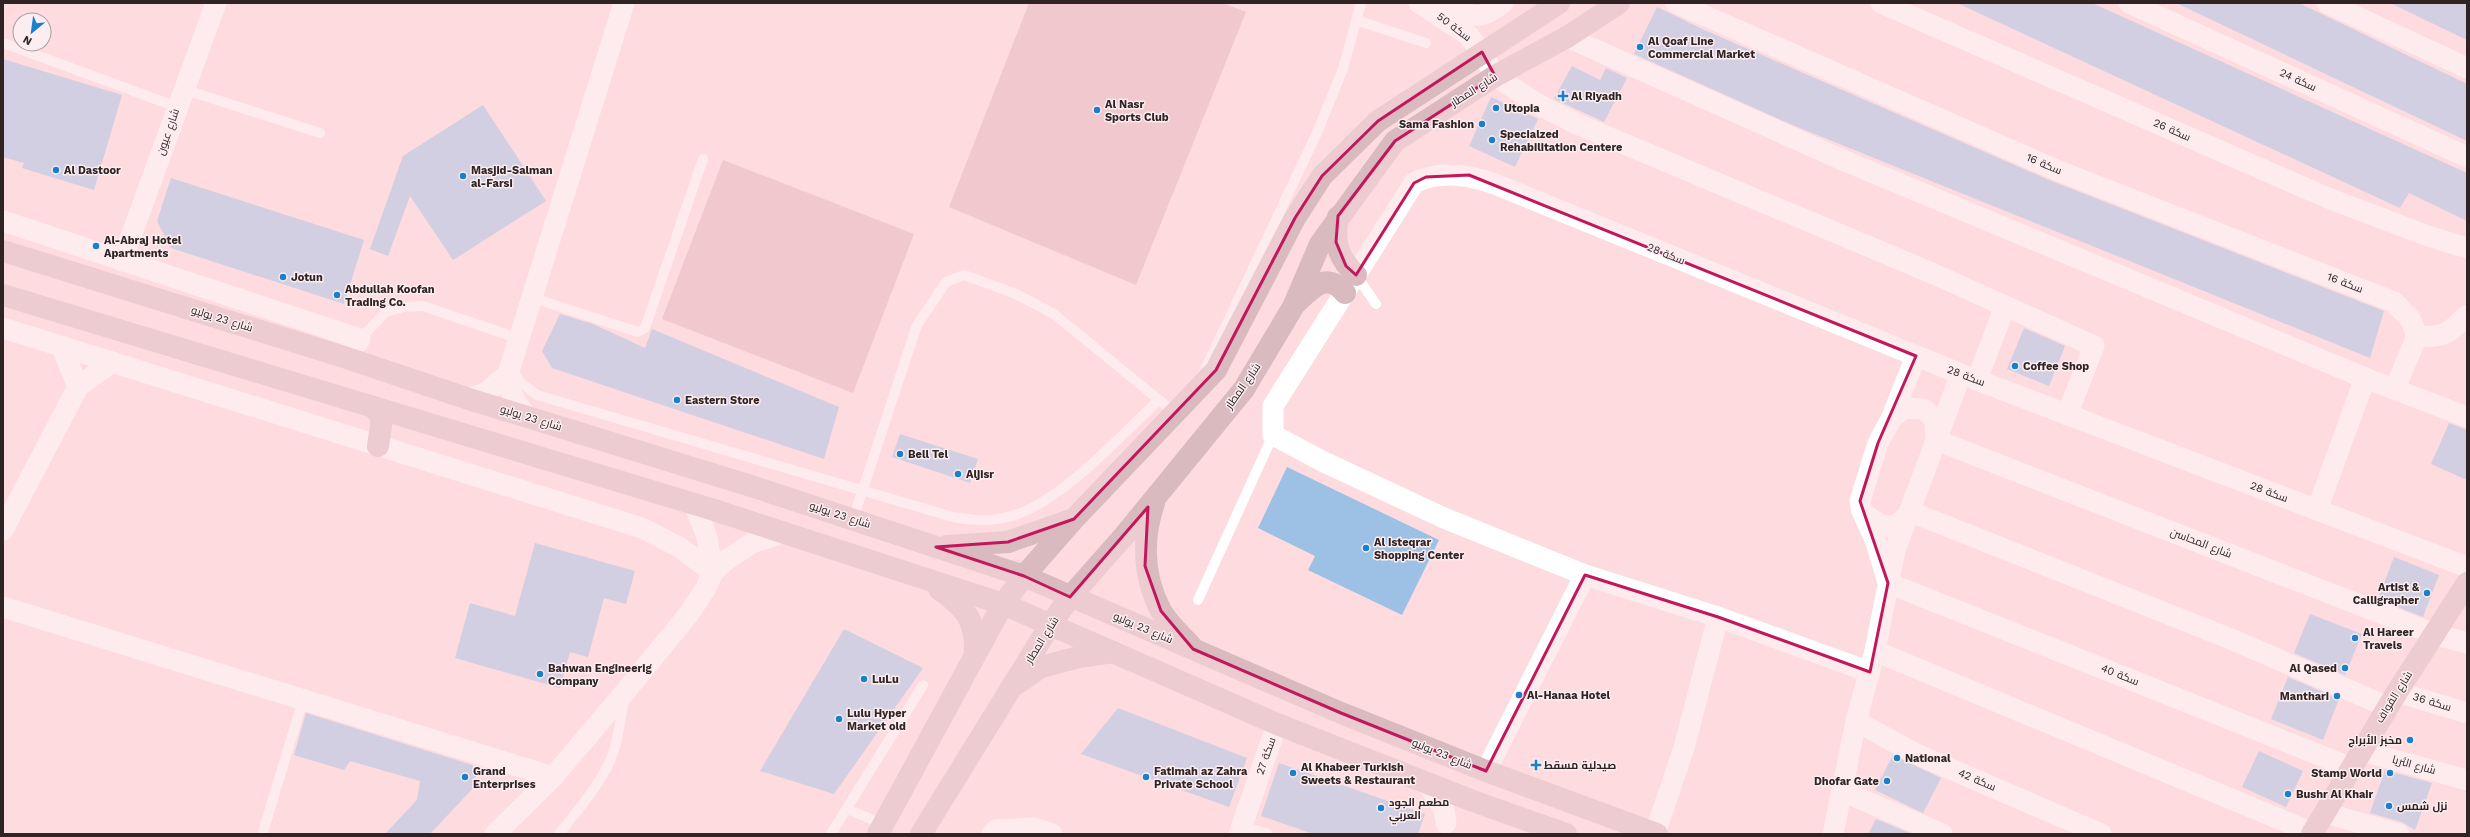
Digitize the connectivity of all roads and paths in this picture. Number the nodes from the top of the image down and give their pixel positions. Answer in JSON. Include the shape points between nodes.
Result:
{"nodes":[{"id":1,"x":216,"y":3,"type":"edge"},
{"id":2,"x":624,"y":3,"type":"edge"},
{"id":3,"x":1361,"y":3,"type":"edge"},
{"id":4,"x":1419,"y":3,"type":"edge"},
{"id":5,"x":1444,"y":3,"type":"edge"},
{"id":6,"x":1503,"y":3,"type":"edge"},
{"id":7,"x":1559,"y":3,"type":"edge"},
{"id":8,"x":1619,"y":3,"type":"edge"},
{"id":9,"x":1676,"y":3,"type":"edge"},
{"id":10,"x":1880,"y":3,"type":"edge"},
{"id":11,"x":2129,"y":3,"type":"edge"},
{"id":12,"x":2327,"y":3,"type":"edge"},
{"id":13,"x":1356,"y":20,"type":"junction"},
{"id":14,"x":1567,"y":37,"type":"junction"},
{"id":15,"x":1426,"y":43,"type":"dead end"},
{"id":16,"x":6,"y":44,"type":"dead end"},
{"id":17,"x":1482,"y":52,"type":"junction"},
{"id":18,"x":2467,"y":68,"type":"edge"},
{"id":19,"x":1495,"y":76,"type":"junction"},
{"id":20,"x":180,"y":98,"type":"junction"},
{"id":21,"x":320,"y":133,"type":"dead end"},
{"id":22,"x":703,"y":158,"type":"dead end"},
{"id":23,"x":2467,"y":158,"type":"edge"},
{"id":24,"x":1338,"y":216,"type":"junction"},
{"id":25,"x":3,"y":221,"type":"edge"},
{"id":26,"x":2467,"y":248,"type":"edge"},
{"id":27,"x":3,"y":251,"type":"edge"},
{"id":28,"x":122,"y":261,"type":"junction"},
{"id":29,"x":1350,"y":284,"type":"junction"},
{"id":30,"x":3,"y":295,"type":"edge"},
{"id":31,"x":533,"y":298,"type":"junction"},
{"id":32,"x":1376,"y":304,"type":"dead end"},
{"id":33,"x":1293,"y":306,"type":"junction"},
{"id":34,"x":2005,"y":306,"type":"junction"},
{"id":35,"x":2467,"y":315,"type":"edge"},
{"id":36,"x":3,"y":328,"type":"edge"},
{"id":37,"x":2414,"y":328,"type":"junction"},
{"id":38,"x":360,"y":339,"type":"junction"},
{"id":39,"x":520,"y":339,"type":"junction"},
{"id":40,"x":62,"y":347,"type":"junction"},
{"id":41,"x":1916,"y":356,"type":"junction"},
{"id":42,"x":344,"y":357,"type":"junction"},
{"id":43,"x":112,"y":362,"type":"junction"},
{"id":44,"x":510,"y":368,"type":"junction"},
{"id":45,"x":1969,"y":377,"type":"junction"},
{"id":46,"x":2366,"y":378,"type":"junction"},
{"id":47,"x":78,"y":387,"type":"junction"},
{"id":48,"x":2395,"y":388,"type":"junction"},
{"id":49,"x":1194,"y":392,"type":"junction"},
{"id":50,"x":469,"y":399,"type":"junction"},
{"id":51,"x":1167,"y":407,"type":"junction"},
{"id":52,"x":375,"y":408,"type":"junction"},
{"id":53,"x":2067,"y":415,"type":"junction"},
{"id":54,"x":528,"y":417,"type":"junction"},
{"id":55,"x":2467,"y":417,"type":"edge"},
{"id":56,"x":1891,"y":419,"type":"junction"},
{"id":57,"x":1273,"y":435,"type":"junction"},
{"id":58,"x":1936,"y":440,"type":"junction"},
{"id":59,"x":378,"y":446,"type":"junction"},
{"id":60,"x":862,"y":490,"type":"junction"},
{"id":61,"x":1156,"y":498,"type":"junction"},
{"id":62,"x":694,"y":504,"type":"junction"},
{"id":63,"x":2317,"y":510,"type":"junction"},
{"id":64,"x":1862,"y":511,"type":"junction"},
{"id":65,"x":1911,"y":512,"type":"junction"},
{"id":66,"x":853,"y":519,"type":"junction"},
{"id":67,"x":1074,"y":519,"type":"junction"},
{"id":68,"x":3,"y":530,"type":"edge"},
{"id":69,"x":783,"y":533,"type":"junction"},
{"id":70,"x":936,"y":547,"type":"junction"},
{"id":71,"x":2467,"y":567,"type":"edge"},
{"id":72,"x":713,"y":572,"type":"junction"},
{"id":73,"x":1585,"y":575,"type":"junction"},
{"id":74,"x":1024,"y":576,"type":"junction"},
{"id":75,"x":924,"y":578,"type":"junction"},
{"id":76,"x":1888,"y":583,"type":"junction"},
{"id":77,"x":2467,"y":583,"type":"edge"},
{"id":78,"x":1070,"y":597,"type":"junction"},
{"id":79,"x":1198,"y":600,"type":"dead end"},
{"id":80,"x":1003,"y":604,"type":"junction"},
{"id":81,"x":3,"y":607,"type":"edge"},
{"id":82,"x":1718,"y":617,"type":"junction"},
{"id":83,"x":1050,"y":625,"type":"junction"},
{"id":84,"x":2434,"y":634,"type":"junction"},
{"id":85,"x":2467,"y":643,"type":"edge"},
{"id":86,"x":1193,"y":649,"type":"junction"},
{"id":87,"x":1875,"y":651,"type":"junction"},
{"id":88,"x":1113,"y":652,"type":"junction"},
{"id":89,"x":975,"y":655,"type":"junction"},
{"id":90,"x":1870,"y":672,"type":"junction"},
{"id":91,"x":924,"y":685,"type":"dead end"},
{"id":92,"x":1012,"y":688,"type":"junction"},
{"id":93,"x":625,"y":692,"type":"junction"},
{"id":94,"x":2393,"y":699,"type":"junction"},
{"id":95,"x":302,"y":700,"type":"junction"},
{"id":96,"x":2467,"y":713,"type":"edge"},
{"id":97,"x":1856,"y":721,"type":"junction"},
{"id":98,"x":1277,"y":724,"type":"junction"},
{"id":99,"x":2357,"y":759,"type":"junction"},
{"id":100,"x":1486,"y":771,"type":"junction"},
{"id":101,"x":552,"y":777,"type":"junction"},
{"id":102,"x":2467,"y":780,"type":"edge"},
{"id":103,"x":1426,"y":782,"type":"junction"},
{"id":104,"x":1842,"y":791,"type":"junction"},
{"id":105,"x":1473,"y":802,"type":"junction"},
{"id":106,"x":847,"y":809,"type":"junction"},
{"id":107,"x":2325,"y":813,"type":"junction"},
{"id":108,"x":880,"y":829,"type":"edge"},
{"id":109,"x":1443,"y":829,"type":"edge"},
{"id":110,"x":1240,"y":830,"type":"edge"},
{"id":111,"x":1043,"y":831,"type":"edge"},
{"id":112,"x":263,"y":832,"type":"dead end"},
{"id":113,"x":2312,"y":833,"type":"edge"},
{"id":114,"x":495,"y":834,"type":"edge"},
{"id":115,"x":559,"y":834,"type":"edge"},
{"id":116,"x":832,"y":834,"type":"edge"},
{"id":117,"x":921,"y":834,"type":"edge"},
{"id":118,"x":992,"y":834,"type":"edge"},
{"id":119,"x":1268,"y":834,"type":"edge"},
{"id":120,"x":1566,"y":834,"type":"edge"},
{"id":121,"x":1656,"y":834,"type":"edge"},
{"id":122,"x":1833,"y":834,"type":"edge"},
{"id":123,"x":1942,"y":834,"type":"edge"},
{"id":124,"x":2101,"y":834,"type":"edge"},
{"id":125,"x":2399,"y":834,"type":"edge"}],
"edges":[{"from":1,"to":20,"type":"street","name":"شارع عيون"},
{"from":2,"to":31,"type":"street"},
{"from":3,"to":13,"type":"lane"},
{"from":4,"to":17,"type":"street","name":"سكة 50","via":[[1468,35]]},
{"from":5,"to":6,"type":"street","via":[[1480,16],[1488,15]]},
{"from":7,"to":17,"type":"main road"},
{"from":8,"to":14,"type":"main road","name":"شارع المطار"},
{"from":9,"to":37,"type":"street","name":"سكة 16","via":[[2054,169],[2394,302]]},
{"from":10,"to":26,"type":"street","name":"سكة 26","via":[[2328,198]]},
{"from":11,"to":23,"type":"street","name":"سكة 24"},
{"from":12,"to":18,"type":"street"},
{"from":13,"to":15,"type":"lane"},
{"from":13,"to":49,"type":"lane","via":[[1343,68],[1316,135]]},
{"from":14,"to":19,"type":"main road","name":"شارع المطار"},
{"from":14,"to":46,"type":"street","via":[[1838,158]]},
{"from":16,"to":20,"type":"lane"},
{"from":17,"to":19,"type":"street","name":"سكة 50"},
{"from":17,"to":49,"type":"main road","via":[[1378,121],[1322,176],[1295,218],[1216,370]]},
{"from":19,"to":24,"type":"main road","name":"شارع المطار","via":[[1395,141]]},
{"from":19,"to":34,"type":"street","via":[[1541,106],[1577,124]]},
{"from":20,"to":21,"type":"lane"},
{"from":20,"to":28,"type":"street","name":"شارع عيون"},
{"from":22,"to":31,"type":"lane","via":[[645,328],[638,332]]},
{"from":24,"to":29,"type":"main road","via":[[1336,242]]},
{"from":24,"to":33,"type":"main road","name":"شارع المطار","via":[[1320,244]]},
{"from":25,"to":28,"type":"street"},
{"from":27,"to":42,"type":"main road","name":"شارع 23 يوليو"},
{"from":28,"to":38,"type":"street"},
{"from":29,"to":32,"type":"lane"},
{"from":29,"to":33,"type":"main road","via":[[1322,282]]},
{"from":29,"to":41,"type":"street","name":"سكة 28","via":[[1414,183],[1426,177],[1469,175]]},
{"from":29,"to":57,"type":"street","via":[[1273,406]]},
{"from":30,"to":52,"type":"main road"},
{"from":31,"to":39,"type":"street"},
{"from":33,"to":61,"type":"main road","name":"شارع المطار","via":[[1244,389]]},
{"from":34,"to":45,"type":"street"},
{"from":34,"to":53,"type":"street","via":[[2094,346]]},
{"from":35,"to":37,"type":"street","via":[[2452,331],[2437,338]]},
{"from":36,"to":40,"type":"street"},
{"from":37,"to":48,"type":"street"},
{"from":38,"to":39,"type":"lane","via":[[386,312],[403,307],[422,306]]},
{"from":38,"to":42,"type":"street"},
{"from":39,"to":44,"type":"street"},
{"from":40,"to":43,"type":"street"},
{"from":40,"to":47,"type":"street"},
{"from":41,"to":45,"type":"street","name":"سكة 28"},
{"from":41,"to":56,"type":"street"},
{"from":42,"to":50,"type":"main road","name":"شارع 23 يوليو"},
{"from":43,"to":47,"type":"street"},
{"from":43,"to":59,"type":"street"},
{"from":44,"to":50,"type":"street","via":[[487,392]]},
{"from":44,"to":54,"type":"street","via":[[511,393]]},
{"from":44,"to":60,"type":"lane","via":[[520,382],[537,395]]},
{"from":45,"to":53,"type":"street","name":"سكة 28"},
{"from":45,"to":58,"type":"street"},
{"from":46,"to":48,"type":"street"},
{"from":46,"to":63,"type":"street"},
{"from":47,"to":68,"type":"street"},
{"from":48,"to":55,"type":"street"},
{"from":49,"to":51,"type":"main road"},
{"from":50,"to":54,"type":"main road","name":"شارع 23 يوليو"},
{"from":51,"to":60,"type":"lane","via":[[1039,504],[1008,517],[976,521],[953,517]]},
{"from":51,"to":60,"type":"lane","via":[[1054,314],[1016,294],[964,275],[946,282],[917,325]]},
{"from":51,"to":67,"type":"main road"},
{"from":52,"to":59,"type":"main road","via":[[382,420]]},
{"from":52,"to":62,"type":"main road"},
{"from":53,"to":63,"type":"street","name":"سكة 28"},
{"from":54,"to":66,"type":"main road","name":"شارع 23 يوليو"},
{"from":56,"to":58,"type":"street","via":[[1904,408],[1924,409],[1935,420]]},
{"from":56,"to":64,"type":"street","via":[[1878,444],[1860,501]]},
{"from":57,"to":73,"type":"street","via":[[1324,462],[1444,518]]},
{"from":57,"to":79,"type":"lane"},
{"from":58,"to":65,"type":"street"},
{"from":58,"to":84,"type":"street","name":"شارع المحاسن"},
{"from":59,"to":72,"type":"street","via":[[642,528],[680,547]]},
{"from":60,"to":66,"type":"lane"},
{"from":61,"to":78,"type":"main road","name":"شارع المطار"},
{"from":61,"to":86,"type":"main road","via":[[1147,522],[1145,566],[1161,611]]},
{"from":62,"to":69,"type":"main road"},
{"from":62,"to":72,"type":"street","via":[[707,537]]},
{"from":63,"to":71,"type":"street","name":"سكة 28"},
{"from":64,"to":65,"type":"street","via":[[1882,526],[1900,523]]},
{"from":64,"to":76,"type":"street","via":[[1876,542]]},
{"from":65,"to":76,"type":"street","via":[[1895,550]]},
{"from":65,"to":94,"type":"street","name":"سكة 36","via":[[2231,639]]},
{"from":66,"to":70,"type":"main road","name":"شارع 23 يوليو"},
{"from":67,"to":70,"type":"main road","via":[[1008,542]]},
{"from":67,"to":74,"type":"main road"},
{"from":69,"to":72,"type":"street","via":[[752,543]]},
{"from":69,"to":75,"type":"main road"},
{"from":70,"to":74,"type":"main road","name":"شارع 23 يوليو"},
{"from":72,"to":93,"type":"street","via":[[688,615]]},
{"from":73,"to":82,"type":"street"},
{"from":73,"to":100,"type":"street"},
{"from":74,"to":78,"type":"main road","name":"شارع 23 يوليو"},
{"from":74,"to":80,"type":"main road"},
{"from":75,"to":80,"type":"main road"},
{"from":75,"to":89,"type":"main road","via":[[962,606],[975,634]]},
{"from":76,"to":87,"type":"street"},
{"from":76,"to":99,"type":"street","name":"سكة 40"},
{"from":77,"to":84,"type":"main road","name":"شارع القواف"},
{"from":78,"to":83,"type":"main road","name":"شارع المطار"},
{"from":78,"to":86,"type":"main road","name":"شارع 23 يوليو"},
{"from":80,"to":83,"type":"main road"},
{"from":80,"to":89,"type":"main road"},
{"from":81,"to":95,"type":"street"},
{"from":82,"to":90,"type":"street"},
{"from":82,"to":121,"type":"street","via":[[1684,748]]},
{"from":83,"to":88,"type":"main road"},
{"from":83,"to":92,"type":"main road","name":"شارع المطار"},
{"from":84,"to":85,"type":"street","name":"شارع المحاسن"},
{"from":84,"to":94,"type":"main road","name":"شارع القواف"},
{"from":86,"to":100,"type":"main road","name":"شارع 23 يوليو","via":[[1341,713]]},
{"from":87,"to":90,"type":"street"},
{"from":87,"to":113,"type":"street"},
{"from":88,"to":92,"type":"main road","via":[[1079,657],[1041,667]]},
{"from":88,"to":98,"type":"main road"},
{"from":89,"to":108,"type":"main road"},
{"from":90,"to":97,"type":"street"},
{"from":91,"to":106,"type":"lane"},
{"from":92,"to":117,"type":"main road","name":"شارع المطار"},
{"from":93,"to":101,"type":"street"},
{"from":93,"to":115,"type":"lane","via":[[616,743],[609,763],[599,781]]},
{"from":94,"to":96,"type":"street","name":"سكة 36"},
{"from":94,"to":99,"type":"main road","name":"شارع القواف"},
{"from":95,"to":101,"type":"street"},
{"from":95,"to":112,"type":"lane"},
{"from":97,"to":104,"type":"street"},
{"from":97,"to":124,"type":"street","name":"سكة 42","via":[[1916,754]]},
{"from":98,"to":103,"type":"main road"},
{"from":98,"to":110,"type":"street","name":"سكة 27"},
{"from":99,"to":102,"type":"street","name":"شارع الثريا"},
{"from":99,"to":107,"type":"main road","name":"شارع القواف"},
{"from":100,"to":121,"type":"main road","name":"شارع 23 يوليو"},
{"from":101,"to":114,"type":"street"},
{"from":103,"to":105,"type":"main road"},
{"from":103,"to":109,"type":"street","via":[[1444,809]]},
{"from":104,"to":122,"type":"street"},
{"from":104,"to":123,"type":"street"},
{"from":105,"to":109,"type":"street"},
{"from":105,"to":120,"type":"main road"},
{"from":106,"to":108,"type":"lane"},
{"from":106,"to":116,"type":"lane"},
{"from":107,"to":113,"type":"main road","name":"شارع القواف"},
{"from":107,"to":125,"type":"street"},
{"from":110,"to":119,"type":"lane"},
{"from":111,"to":118,"type":"street","via":[[996,830]]}]}
